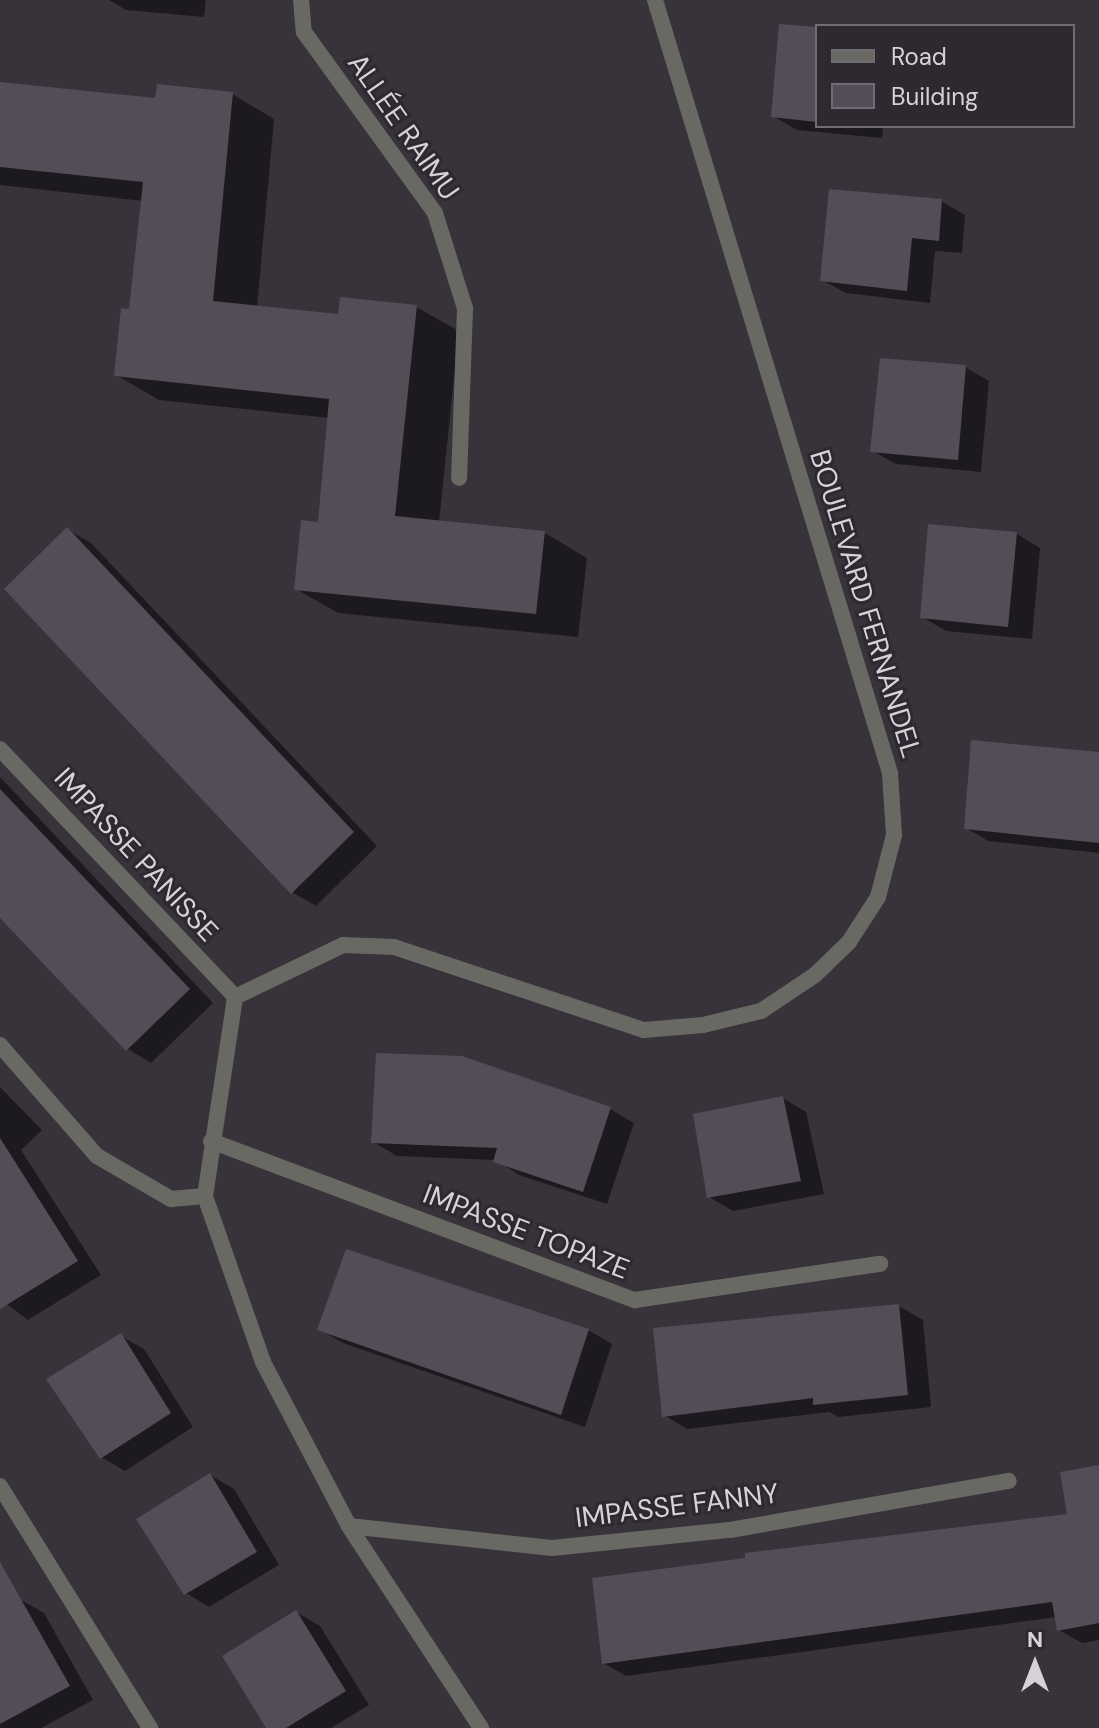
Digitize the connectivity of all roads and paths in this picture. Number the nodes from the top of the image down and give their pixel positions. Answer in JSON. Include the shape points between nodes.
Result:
{"nodes":[{"id":1,"x":301,"y":0,"type":"edge"},
{"id":2,"x":655,"y":0,"type":"edge"},
{"id":3,"x":459,"y":478,"type":"dead end"},
{"id":4,"x":0,"y":749,"type":"edge"},
{"id":5,"x":235,"y":997,"type":"junction"},
{"id":6,"x":0,"y":1045,"type":"edge"},
{"id":7,"x":211,"y":1141,"type":"junction"},
{"id":8,"x":205,"y":1196,"type":"junction"},
{"id":9,"x":880,"y":1264,"type":"dead end"},
{"id":10,"x":1009,"y":1481,"type":"dead end"},
{"id":11,"x":0,"y":1486,"type":"edge"},
{"id":12,"x":349,"y":1526,"type":"junction"},
{"id":13,"x":150,"y":1728,"type":"edge"},
{"id":14,"x":481,"y":1728,"type":"edge"}],
"edges":[{"from":1,"to":3,"type":"street","name":"ALLÉE RAIMU","via":[[304,32],[435,213],[465,308]]},
{"from":2,"to":5,"type":"street","name":"BOULEVARD FERNANDEL","via":[[890,773],[894,835],[878,897],[849,942],[815,975],[761,1011],[703,1025],[644,1030],[394,947],[343,945]]},
{"from":4,"to":5,"type":"street","name":"IMPASSE PANISSE"},
{"from":5,"to":7,"type":"street"},
{"from":6,"to":8,"type":"street","via":[[97,1156],[171,1199]]},
{"from":7,"to":8,"type":"street"},
{"from":7,"to":9,"type":"street","name":"IMPASSE TOPAZE","via":[[635,1300]]},
{"from":8,"to":12,"type":"street","via":[[263,1362]]},
{"from":10,"to":12,"type":"street","name":"IMPASSE FANNY","via":[[730,1530],[552,1548]]},
{"from":11,"to":13,"type":"street"},
{"from":12,"to":14,"type":"street"}]}
